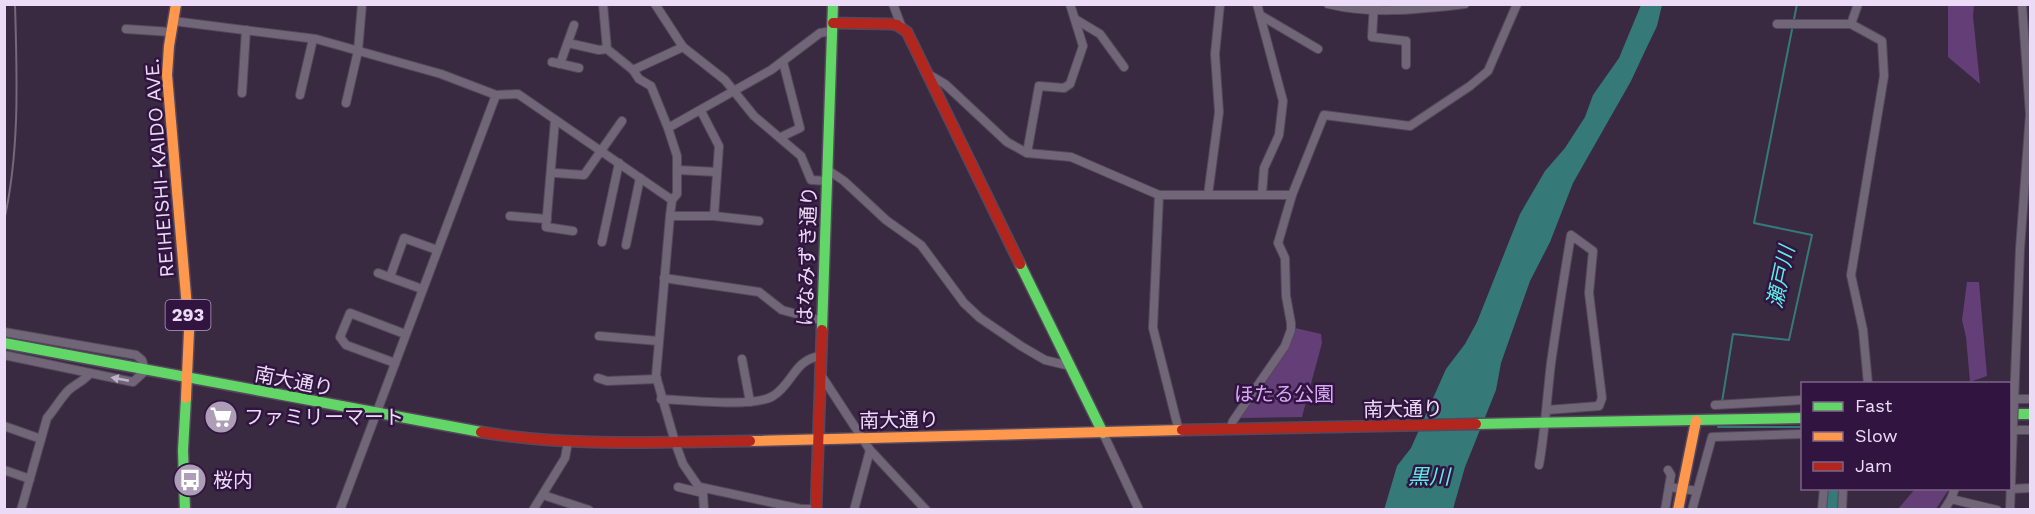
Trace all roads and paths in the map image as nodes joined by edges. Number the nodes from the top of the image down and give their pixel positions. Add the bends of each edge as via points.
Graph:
1 (176, 4) edge
2 (362, 4) edge
3 (603, 4) edge
4 (655, 4) edge
5 (833, 4) edge
6 (893, 4) edge
7 (1070, 4) edge
8 (1220, 4) edge
9 (1257, 4) edge
10 (1465, 4) edge
11 (1516, 4) edge
12 (1858, 4) edge
13 (2022, 4) edge
14 (1331, 5) edge
15 (1374, 7) edge
16 (1260, 15) junction
17 (1075, 19) junction
18 (173, 21) junction
19 (1777, 24) dead end
20 (1851, 24) junction
21 (574, 25) dead end
22 (833, 27) junction
23 (902, 27) junction
24 (126, 29) dead end
25 (246, 30) junction
26 (171, 32) junction
27 (313, 39) junction
28 (568, 43) junction
29 (683, 46) junction
30 (607, 49) junction
31 (1318, 49) dead end
32 (358, 51) junction
33 (552, 62) dead end
34 (783, 62) junction
35 (560, 64) junction
36 (1406, 65) dead end
37 (1124, 67) dead end
38 (579, 68) dead end
39 (633, 70) junction
40 (2029, 72) edge
41 (928, 74) junction
42 (735, 92) junction
43 (242, 93) dead end
44 (300, 95) dead end
45 (496, 95) junction
46 (346, 103) dead end
47 (701, 111) junction
48 (2030, 114) edge
49 (555, 120) junction
50 (622, 121) dead end
51 (668, 128) junction
52 (781, 137) junction
53 (601, 151) junction
54 (1027, 153) junction
55 (619, 163) junction
56 (678, 170) junction
57 (717, 172) junction
58 (556, 173) dead end
59 (828, 176) junction
60 (640, 178) junction
61 (1262, 194) junction
62 (1160, 195) junction
63 (1208, 195) junction
64 (1292, 195) junction
65 (672, 200) junction
66 (2028, 202) edge
67 (510, 216) dead end
68 (670, 216) junction
69 (714, 216) junction
70 (547, 219) junction
71 (759, 221) dead end
72 (573, 231) dead end
73 (602, 242) dead end
74 (626, 245) dead end
75 (2020, 249) junction
76 (437, 250) junction
77 (2031, 252) edge
78 (378, 273) dead end
79 (390, 277) junction
80 (664, 278) junction
81 (422, 289) junction
82 (823, 321) junction
83 (4, 332) edge
84 (405, 334) junction
85 (599, 336) dead end
86 (659, 341) junction
87 (4, 343) edge
88 (4, 355) edge
89 (821, 356) junction
90 (742, 360) dead end
91 (395, 363) junction
92 (1070, 366) junction
93 (145, 371) junction
94 (90, 374) junction
95 (821, 375) junction
96 (188, 378) junction
97 (598, 378) dead end
98 (657, 379) junction
99 (1868, 382) edge
100 (661, 399) junction
101 (2031, 399) edge
102 (1801, 400) edge
103 (2014, 401) junction
104 (750, 402) junction
105 (1715, 405) dead end
106 (1547, 410) junction
107 (2011, 414) edge
108 (2031, 414) edge
109 (375, 415) junction
110 (1801, 418) edge
111 (1696, 421) junction
112 (1543, 424) junction
113 (4, 426) edge
114 (1230, 429) junction
115 (2012, 429) edge
116 (2031, 430) edge
117 (1179, 431) junction
118 (1102, 433) junction
119 (1801, 434) edge
120 (41, 439) junction
121 (861, 439) junction
122 (819, 440) junction
123 (568, 442) junction
124 (675, 442) junction
125 (870, 450) junction
126 (1539, 465) dead end
127 (4, 470) edge
128 (1668, 470) dead end
129 (30, 479) junction
130 (678, 487) dead end
131 (1669, 487) junction
132 (2031, 488) edge
133 (1683, 489) junction
134 (2011, 489) joint
135 (702, 490) junction
136 (1824, 490) edge
137 (1844, 490) edge
138 (1955, 490) edge
139 (2011, 490) edge
140 (1697, 491) junction
141 (543, 495) junction
142 (1951, 499) junction
143 (816, 509) edge
144 (21, 510) edge
145 (185, 510) edge
146 (340, 510) edge
147 (534, 510) edge
148 (589, 510) edge
149 (704, 510) edge
150 (854, 510) edge
151 (926, 510) edge
152 (1139, 510) edge
153 (1665, 510) edge
154 (1678, 510) edge
155 (1692, 510) edge
156 (1822, 510) edge
157 (1842, 510) edge
158 (1944, 510) edge
159 (1997, 510) edge
160 (2010, 510) edge

1 - 18 main road, REIHEISHI-KAIDO AVE. / 293
2 - 32 street
3 - 30 street
4 - 29 street
5 - 22 main road, はなみずき通り
6 - 23 street
7 - 17 street
8 - 63 street via 1215,54 1219,112
9 - 16 street
10 - 15 street via 1398,11
11 - 64 street via 1488,71 1410,126 1324,115
12 - 20 street
13 - 40 street
14 - 15 street
15 - 36 street via 1372,37 1406,41
16 - 31 street
16 - 61 street via 1283,101 1279,135 1264,168
17 - 37 street via 1100,34
17 - 54 street via 1083,46 1070,84 1064,88 1039,86
18 - 25 street
18 - 26 main road, REIHEISHI-KAIDO AVE. / 293
19 - 20 street
20 - 99 street via 1882,41 1884,76 1851,275 1863,330
21 - 28 street
22 - 23 main road
22 - 34 street
22 - 59 main road, はなみずき通り
23 - 41 main road
24 - 26 street
25 - 27 street
25 - 43 street
26 - 96 main road, REIHEISHI-KAIDO AVE. / 293 via 167,75 187,303
27 - 32 street
27 - 44 street
28 - 30 street
28 - 35 street
29 - 39 street
29 - 42 street
30 - 39 street
32 - 45 street via 441,74
32 - 46 street
33 - 35 street
34 - 42 street
34 - 52 street via 800,128
35 - 38 street
39 - 51 street via 651,86
40 - 48 street
41 - 54 street via 945,84 1007,142
41 - 92 main road
42 - 47 street
42 - 52 street via 754,116
45 - 49 street via 518,94
45 - 76 street
47 - 51 street
47 - 57 street via 719,146
48 - 66 street
49 - 53 street
49 - 70 street
50 - 53 street
51 - 56 street
52 - 59 street via 801,156 812,180
53 - 55 street
53 - 58 street via 584,175
54 - 62 street via 1071,157
55 - 60 street
55 - 73 street
56 - 57 street
56 - 65 street via 677,194
57 - 69 street
59 - 82 main road, はなみずき通り
59 - 92 street via 844,181 886,220 921,245 964,303 980,318 1045,360
60 - 65 street
60 - 74 street
61 - 63 street
61 - 64 street
62 - 63 street
62 - 117 street via 1153,328
64 - 114 street via 1278,243 1285,258 1291,330 1285,346
65 - 68 street
66 - 75 street
67 - 70 street
68 - 69 street
68 - 80 street
69 - 71 street
70 - 72 street via 546,227
75 - 77 street
75 - 103 street
76 - 79 street via 404,238
76 - 81 street
78 - 79 street
79 - 81 street
80 - 82 street via 759,292 782,310
80 - 86 street
81 - 84 street
82 - 89 main road, はなみずき通り
83 - 93 street via 140,357
84 - 91 street
84 - 91 street via 350,313 340,337 346,345
85 - 86 street
86 - 98 street
87 - 93 main road, 南大通り
88 - 94 street
89 - 95 main road, はなみずき通り
89 - 104 street via 810,357 771,397
90 - 104 street
91 - 109 street
92 - 118 main road
93 -> 94 street via 133,382
93 - 96 main road, 南大通り
94 - 120 street via 67,391 47,418
95 - 121 street
95 - 122 main road, はなみずき通り
96 - 109 main road, 南大通り
96 - 145 main road, REIHEISHI-KAIDO AVE. / 293 via 183,450
97 - 98 street
98 - 100 street
100 - 104 street
100 - 124 street
101 - 103 street
102 - 105 street
103 - 115 street, bridge
106 - 106 street via 1551,364 1571,235 1593,251 1589,293 1602,398 1599,406
106 - 112 street
107 - 108 main road
109 - 123 main road, 南大通り via 486,435
109 - 146 street
110 - 111 main road, 南大通り
111 - 112 main road, 南大通り
111 - 133 main road
112 - 114 main road, 南大通り
112 - 126 street
113 - 120 street
114 - 117 main road, 南大通り
115 - 116 street
115 - 134 street
117 - 118 main road, 南大通り
118 - 121 main road, 南大通り
118 - 152 street
119 - 140 street via 1712,437
120 - 129 street
121 - 122 main road, 南大通り
121 - 125 street
122 - 124 main road, 南大通り
122 - 143 main road, はなみずき通り
123 - 124 main road, 南大通り
123 - 141 street via 565,458
124 - 135 street via 683,464
125 - 150 street
125 - 151 street
127 - 129 street
128 - 131 street
129 - 144 street
130 - 135 street
131 - 133 street
131 - 153 street
132 - 134 street
133 - 140 street
133 - 154 main road
135 - 143 street
135 - 149 street
136 - 156 street
137 - 157 street
138 - 142 street
139 - 160 street
140 - 155 street
141 - 147 street
141 - 148 street
142 - 158 street
142 - 159 street

